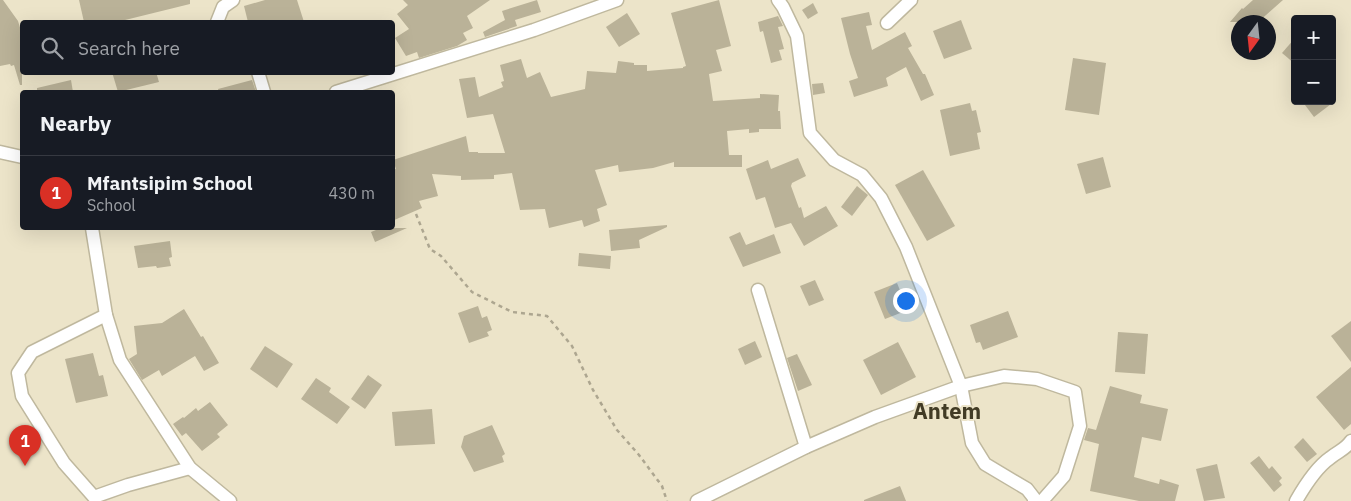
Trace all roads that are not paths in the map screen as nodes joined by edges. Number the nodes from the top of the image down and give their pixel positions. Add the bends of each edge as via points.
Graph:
1 (232, 0) edge
2 (617, 0) edge
3 (778, 0) edge
4 (911, 0) edge
5 (592, 5) edge
6 (218, 20) edge
7 (887, 23) dead end
8 (259, 75) edge
9 (394, 75) edge
10 (395, 75) edge
11 (263, 90) edge
12 (347, 90) edge
13 (0, 152) edge
14 (20, 157) edge
15 (92, 230) edge
16 (758, 290) dead end
17 (106, 314) junction
18 (961, 386) junction
19 (1351, 441) edge
20 (806, 447) junction
21 (190, 468) junction
22 (95, 499) edge
23 (230, 501) edge
24 (697, 501) edge
25 (1034, 501) edge
26 (1042, 501) edge
27 (1296, 501) edge

1 - 6 street via 223,7
2 - 5 street
3 - 18 street via 797,36 810,132 834,160 862,175 881,198 906,247
4 - 7 street
5 - 10 street via 534,30
8 - 11 street
9 - 12 street
13 - 14 street
15 - 17 street
16 - 20 street
17 - 21 street via 120,360
17 - 22 street via 32,352 18,373 22,396 64,464
18 - 20 street via 875,417
18 - 25 street via 972,443 985,464 1027,489
18 - 26 street via 1004,376 1037,379 1074,392 1080,426 1064,476
19 - 27 street via 1346,449 1329,458
20 - 24 street
21 - 22 street via 128,485
21 - 23 street

